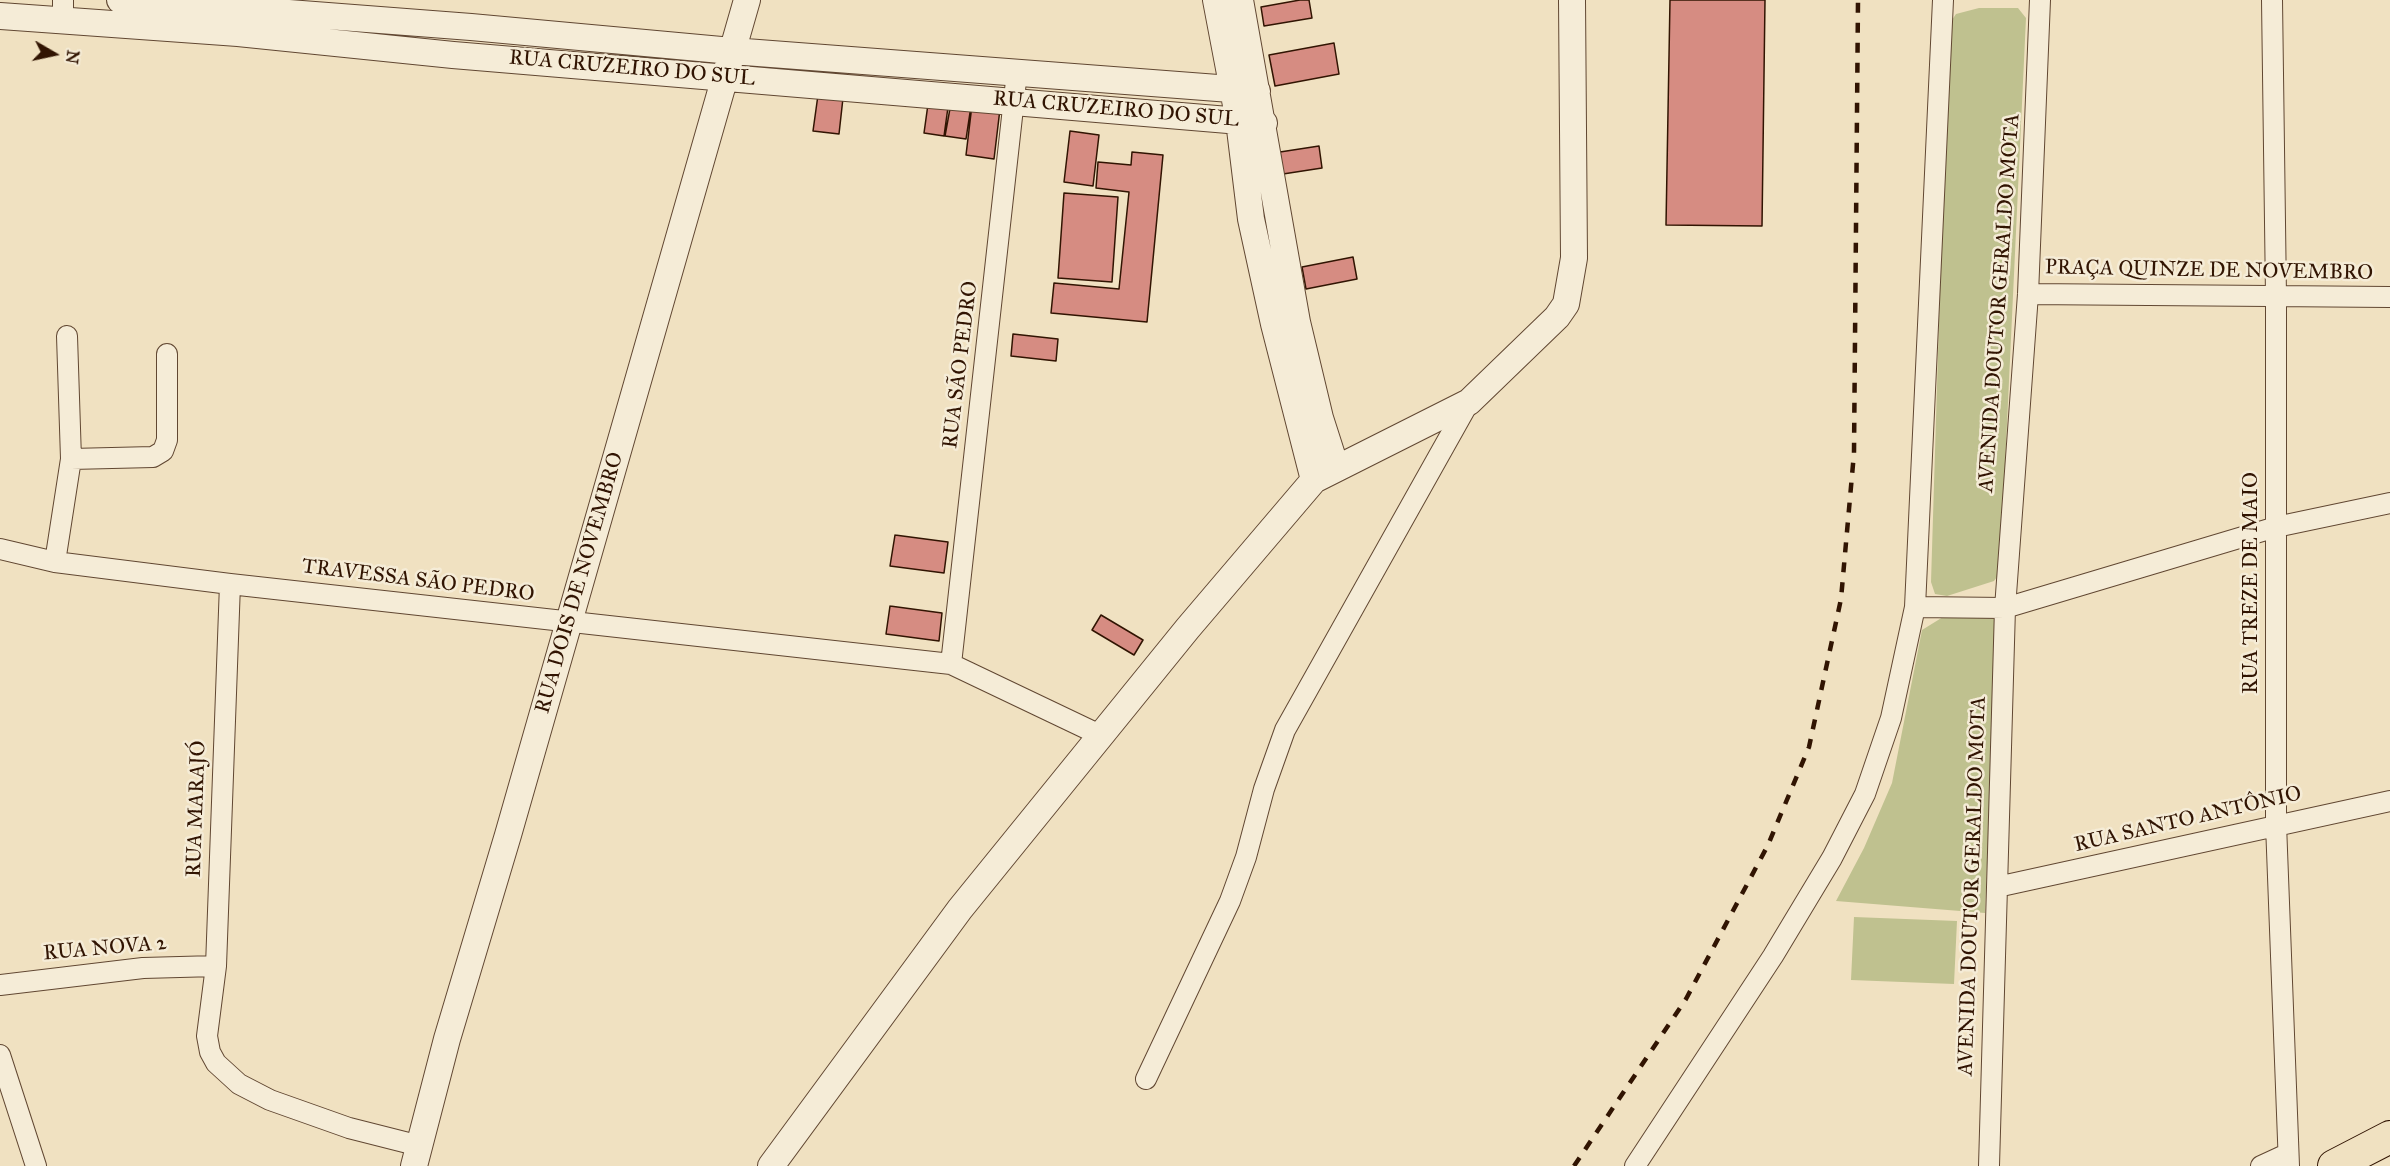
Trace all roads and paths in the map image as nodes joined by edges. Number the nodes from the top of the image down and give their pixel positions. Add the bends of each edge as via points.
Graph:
1 (120, 0) edge
2 (747, 0) edge
3 (1216, 0) edge
4 (1240, 0) edge
5 (1572, 0) edge
6 (1943, 0) edge
7 (2040, 0) edge
8 (2272, 0) edge
9 (63, 10) edge
10 (239, 15) edge
11 (0, 16) edge
12 (496, 30) junction
13 (732, 51) junction
14 (493, 58) junction
15 (1017, 72) junction
16 (725, 76) junction
17 (1245, 90) junction
18 (1015, 101) junction
19 (1239, 121) junction
20 (1264, 123) junction
21 (2028, 294) junction
22 (2276, 296) junction
23 (2390, 297) edge
24 (67, 336) dead end
25 (167, 354) dead end
26 (1469, 402) junction
27 (71, 459) junction
28 (1325, 474) junction
29 (2390, 503) edge
30 (2276, 527) junction
31 (0, 549) edge
32 (55, 562) junction
33 (230, 584) junction
34 (1915, 607) junction
35 (2005, 608) junction
36 (568, 622) junction
37 (951, 664) junction
38 (1102, 736) junction
39 (2390, 801) edge
40 (2276, 824) junction
41 (1997, 887) junction
42 (216, 966) junction
43 (0, 985) edge
44 (0, 1055) edge
45 (1146, 1079) dead end
46 (2390, 1137) edge
47 (417, 1156) edge
48 (2288, 1160) edge
49 (2340, 1163) edge
50 (36, 1166) edge
51 (771, 1166) edge
52 (1635, 1166) edge
53 (1989, 1166) edge
54 (2261, 1166) edge

1 - 10 street, RUA CRUZEIRO DO SUL
2 - 13 street, RUA DOIS DE NOVEMBRO
3 - 17 street
4 - 17 street
5 - 26 street via 1574,258 1570,291 1557,317
6 - 34 street
7 - 21 street, AVENIDA DOUTOR GERALDO MOTA
8 - 22 street, RUA TREZE DE MAIO
9 - 10 street, RUA CRUZEIRO DO SUL
9 - 11 street, RUA CRUZEIRO DO SUL
10 - 12 street, RUA CRUZEIRO DO SUL
10 - 14 street, RUA CRUZEIRO DO SUL
12 - 13 street, RUA CRUZEIRO DO SUL
12 - 14 street
13 - 15 street, RUA CRUZEIRO DO SUL
13 - 16 street, RUA DOIS DE NOVEMBRO
14 - 16 street, RUA CRUZEIRO DO SUL
15 - 17 street, RUA CRUZEIRO DO SUL
15 - 18 street, RUA SÃO PEDRO
16 - 18 street, RUA CRUZEIRO DO SUL
16 - 36 street, RUA DOIS DE NOVEMBRO
17 - 19 street
17 - 20 street
18 - 19 street, RUA CRUZEIRO DO SUL
18 - 37 street, RUA SÃO PEDRO
19 - 20 street, RUA CRUZEIRO DO SUL
19 - 28 street via 1251,219 1274,324
20 - 28 street via 1297,322 1320,418
21 - 22 street, PRAÇA QUINZE DE NOVEMBRO
21 - 35 street, AVENIDA DOUTOR GERALDO MOTA
22 - 23 street, PRAÇA QUINZE DE NOVEMBRO
22 - 30 street, RUA TREZE DE MAIO
24 - 27 street
25 - 27 street via 167,440 163,451 153,457
26 - 28 street
26 - 45 street via 1285,730 1230,901
27 - 32 street
28 - 38 street via 1188,628
29 - 30 street
30 - 35 street
30 - 40 street, RUA TREZE DE MAIO
31 - 32 street, TRAVESSA SÃO PEDRO
32 - 33 street, TRAVESSA SÃO PEDRO
33 - 36 street, TRAVESSA SÃO PEDRO
33 - 42 street, RUA MARAJÓ
34 - 35 street
34 - 52 street via 1891,718 1865,794 1773,956
35 - 41 street, AVENIDA DOUTOR GERALDO MOTA
36 - 37 street, TRAVESSA SÃO PEDRO
36 - 47 street, RUA DOIS DE NOVEMBRO
37 - 38 street, TRAVESSA SÃO PEDRO
38 - 51 street via 960,909
39 - 40 street, RUA SANTO ANTÔNIO
40 - 41 street, RUA SANTO ANTÔNIO
40 - 48 street, RUA TREZE DE MAIO
41 - 53 street, AVENIDA DOUTOR GERALDO MOTA
42 - 43 street, RUA NOVA 2 via 143,968
42 - 47 street, RUA MARAJÓ via 207,1036 216,1063 239,1084
44 - 50 street
46 - 49 main road
48 - 54 street

